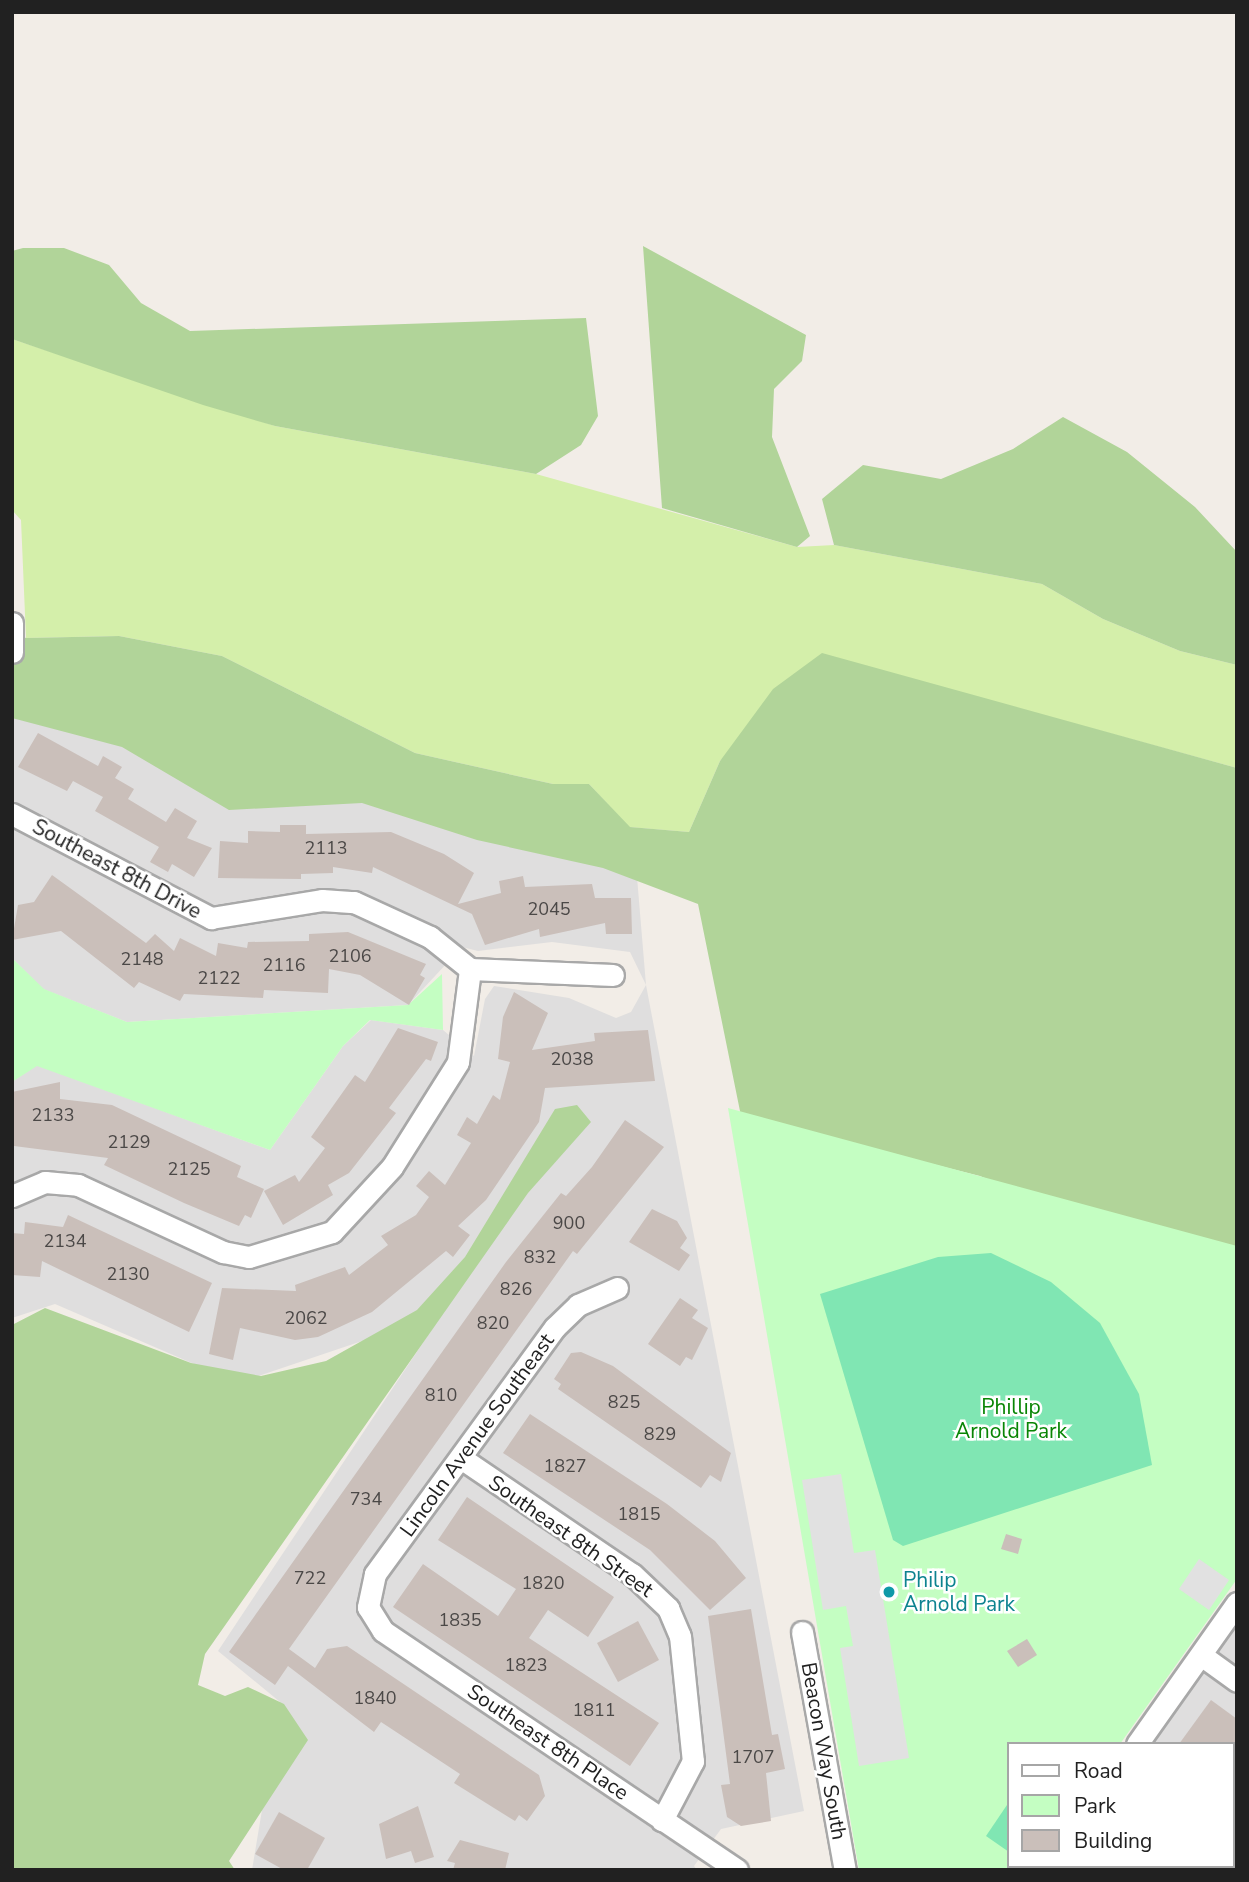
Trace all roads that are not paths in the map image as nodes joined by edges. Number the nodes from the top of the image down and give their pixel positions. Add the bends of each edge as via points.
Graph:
1 (12, 623) edge
2 (12, 652) edge
3 (15, 821) edge
4 (470, 969) junction
5 (613, 975) dead end
6 (12, 1196) edge
7 (617, 1288) dead end
8 (461, 1458) junction
9 (1237, 1603) edge
10 (368, 1607) joint
11 (802, 1632) dead end
12 (1201, 1655) junction
13 (1237, 1681) edge
14 (1138, 1742) edge
15 (662, 1820) junction
16 (737, 1870) edge
17 (845, 1870) edge

1 - 2 street
3 - 4 street, Southeast 8th Drive via 211,918 322,900 354,902 430,937
4 - 5 street
4 - 6 street via 458,1062 392,1167 332,1232 249,1257 223,1252 78,1185 45,1182
7 - 8 street, Lincoln Avenue Southeast via 578,1305 555,1327
8 - 10 street, Lincoln Avenue Southeast via 375,1574
8 - 15 street, Southeast 8th Street via 632,1574 668,1608 680,1636 693,1761
9 - 12 street
10 - 15 street, Southeast 8th Place via 383,1631
11 - 17 street, Beacon Way South
12 - 13 street
12 - 14 street
15 - 16 street, Southeast 8th Place

